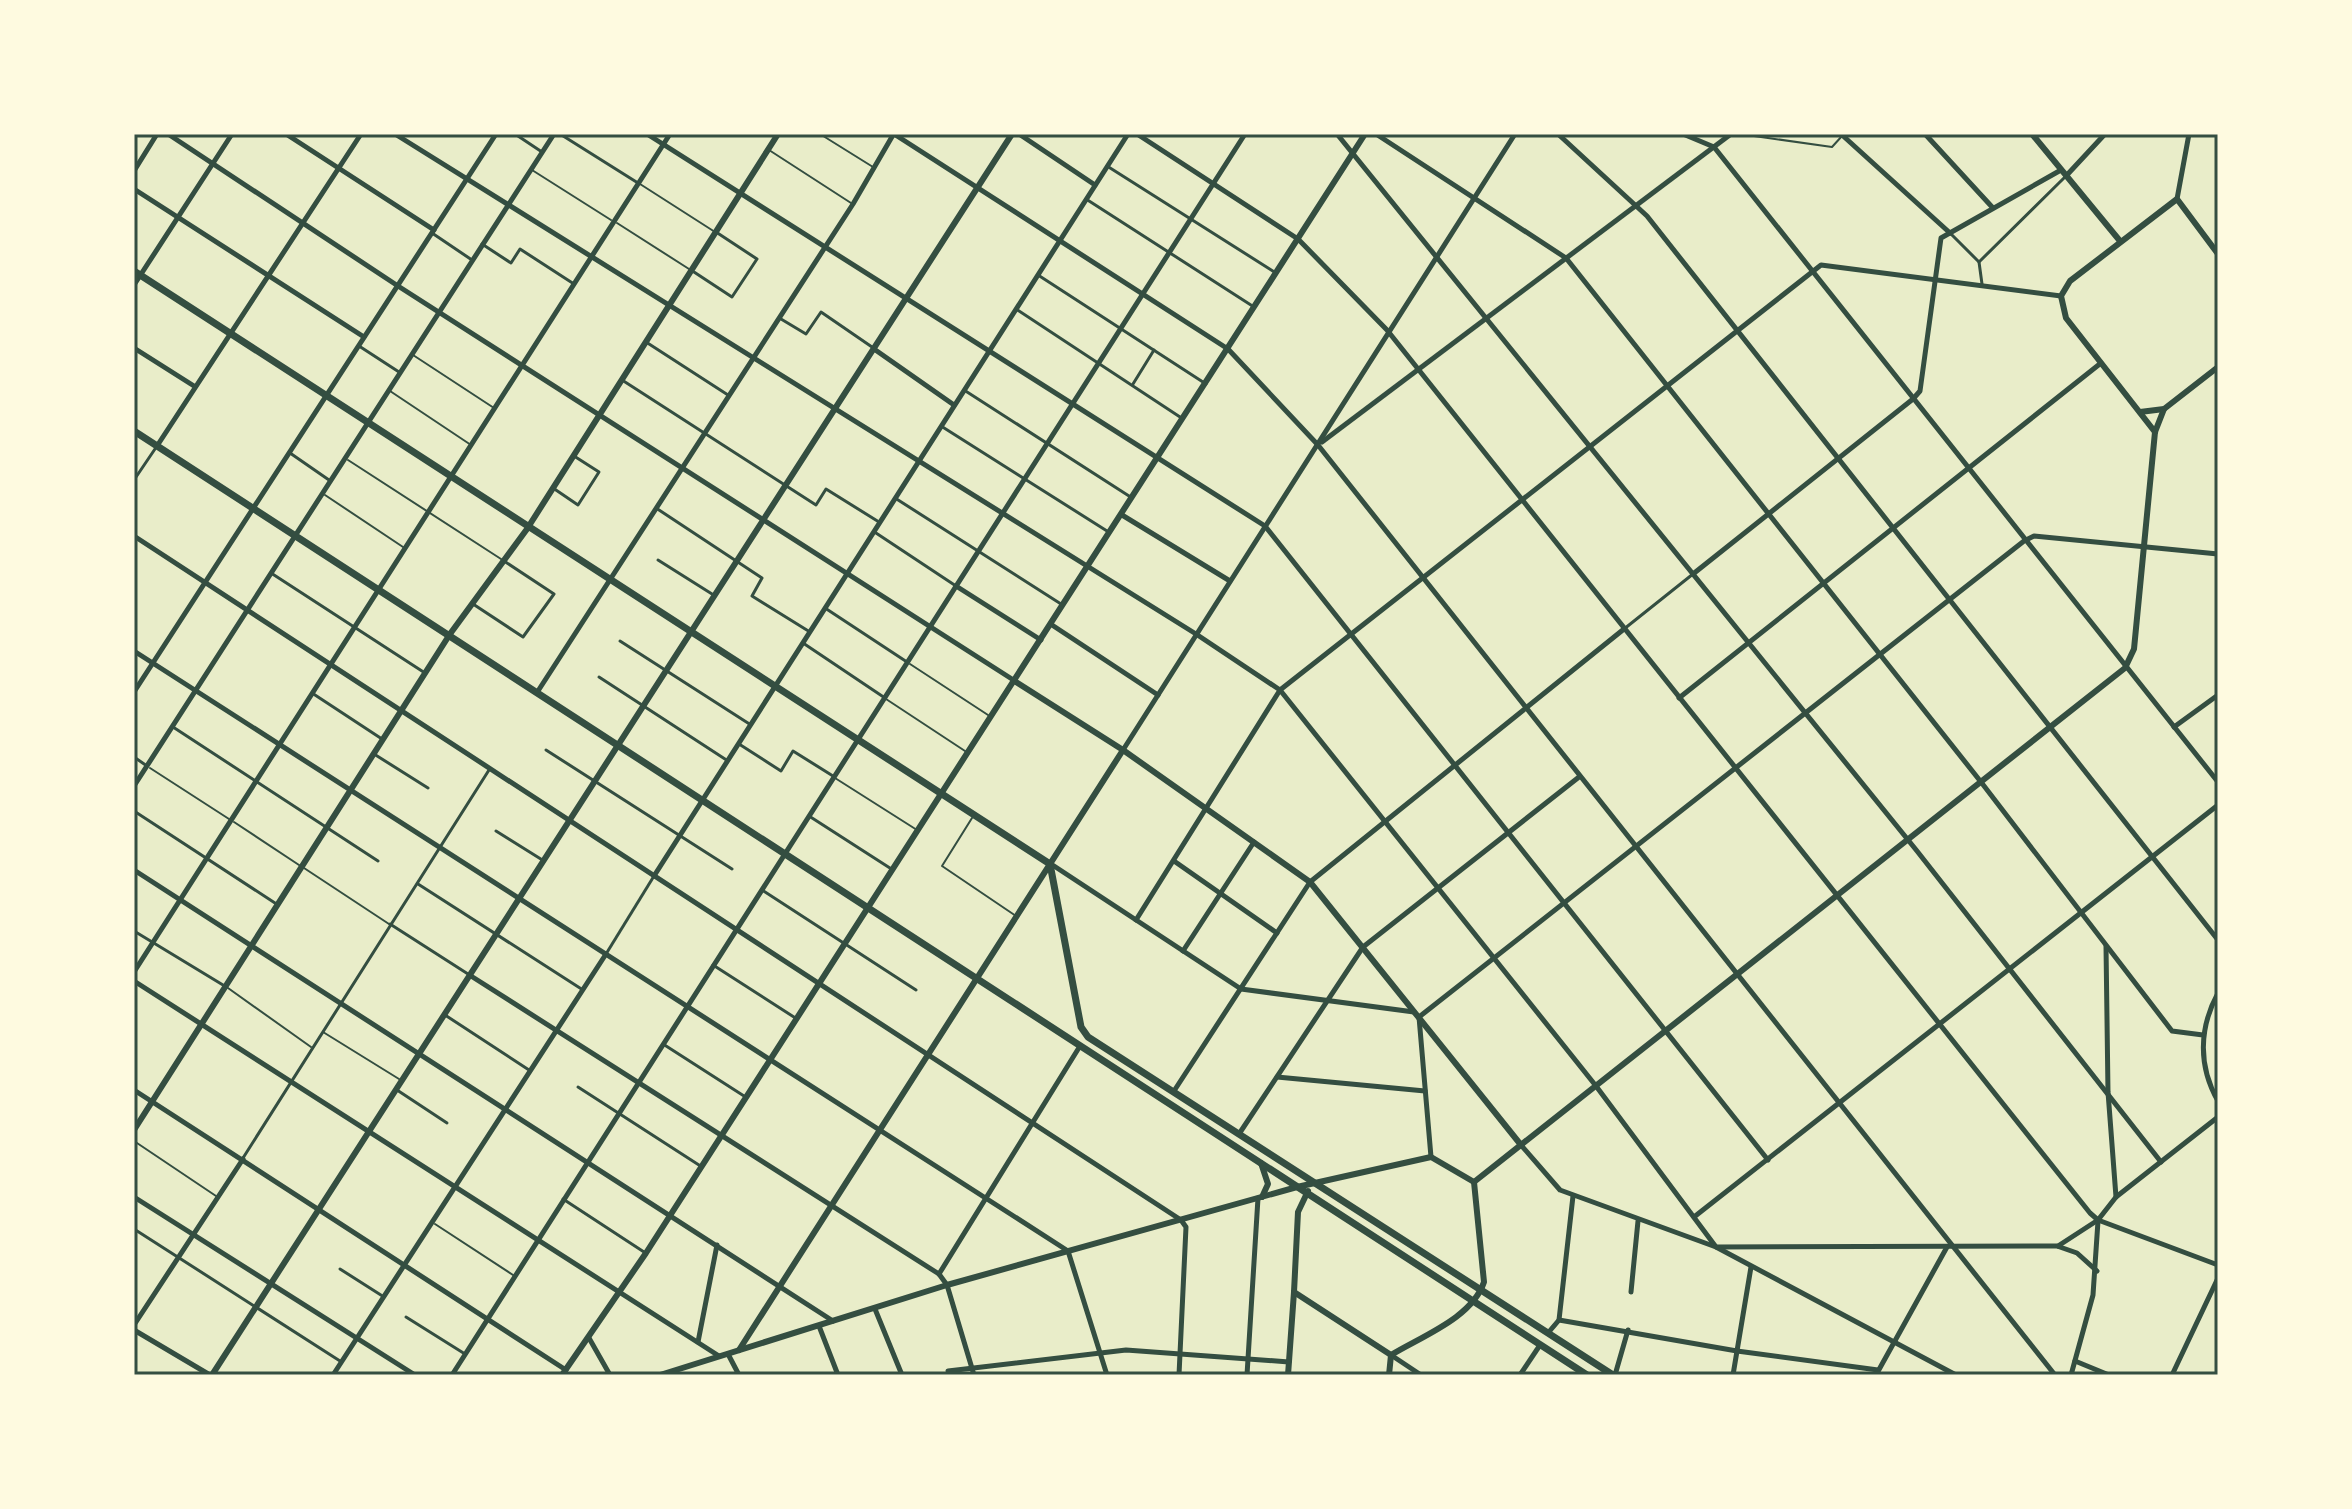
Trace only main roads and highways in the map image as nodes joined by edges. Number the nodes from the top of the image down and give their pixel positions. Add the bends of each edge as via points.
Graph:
1 (778, 134) edge
2 (1012, 134) edge
3 (1365, 134) edge
4 (2032, 134) edge
5 (2120, 241) junction
6 (2218, 254) edge
7 (137, 273) edge
8 (2218, 367) edge
9 (2210, 373) junction
10 (2218, 379) edge
11 (2164, 409) junction
12 (2140, 412) junction
13 (134, 431) edge
14 (2155, 432) junction
15 (527, 529) junction
16 (691, 633) junction
17 (450, 634) junction
18 (1016, 682) junction
19 (620, 744) junction
20 (1123, 750) junction
21 (942, 795) junction
22 (1050, 864) junction
23 (869, 908) junction
24 (977, 979) junction
25 (134, 1130) edge
26 (1521, 1145) junction
27 (1261, 1163) junction
28 (1474, 1182) junction
29 (1316, 1183) junction
30 (1297, 1187) junction
31 (1307, 1193) junction
32 (1260, 1197) junction
33 (1482, 1290) junction
34 (1294, 1292) junction
35 (1474, 1302) junction
36 (739, 1350) junction
37 (1391, 1355) junction
38 (564, 1372) edge
39 (211, 1375) edge
40 (660, 1375) edge
41 (1288, 1375) edge
42 (1389, 1375) edge
43 (1587, 1375) edge
44 (1614, 1375) edge

1 - 15 main road
2 - 16 main road
3 - 18 main road
4 - 5 main road
5 - 6 main road via 2177,199
5 - 12 main road via 2070,281 2061,296 2066,318
7 - 15 main road
8 - 9 main road
9 - 10 main road
9 - 11 main road
11 - 12 main road
11 - 14 main road
12 - 14 main road
13 - 17 main road
14 - 26 main road via 2134,649 2125,668
15 - 16 main road
15 - 17 main road
16 - 19 main road
16 - 21 main road
17 - 19 main road
17 - 25 main road
18 - 20 main road
18 - 21 main road
19 - 23 main road
19 - 39 main road
20 - 22 main road
20 - 26 main road via 1310,882
21 - 22 main road
21 - 23 main road
22 - 24 main road
22 - 29 main road via 1081,1027 1088,1037
23 - 24 main road
23 - 38 main road via 621,1293
24 - 27 main road
24 - 36 main road
26 - 28 main road
27 - 30 main road
27 - 32 main road via 1268,1184
28 - 29 main road via 1431,1157
28 - 33 main road
29 - 30 main road
29 - 31 main road
29 - 33 main road
30 - 31 main road
30 - 32 main road
31 - 34 main road via 1298,1212
31 - 35 main road
32 - 36 main road
33 - 35 main road
33 - 44 main road
34 - 37 main road
34 - 41 main road
35 - 37 main road
35 - 43 main road
36 - 40 main road
37 - 42 main road

